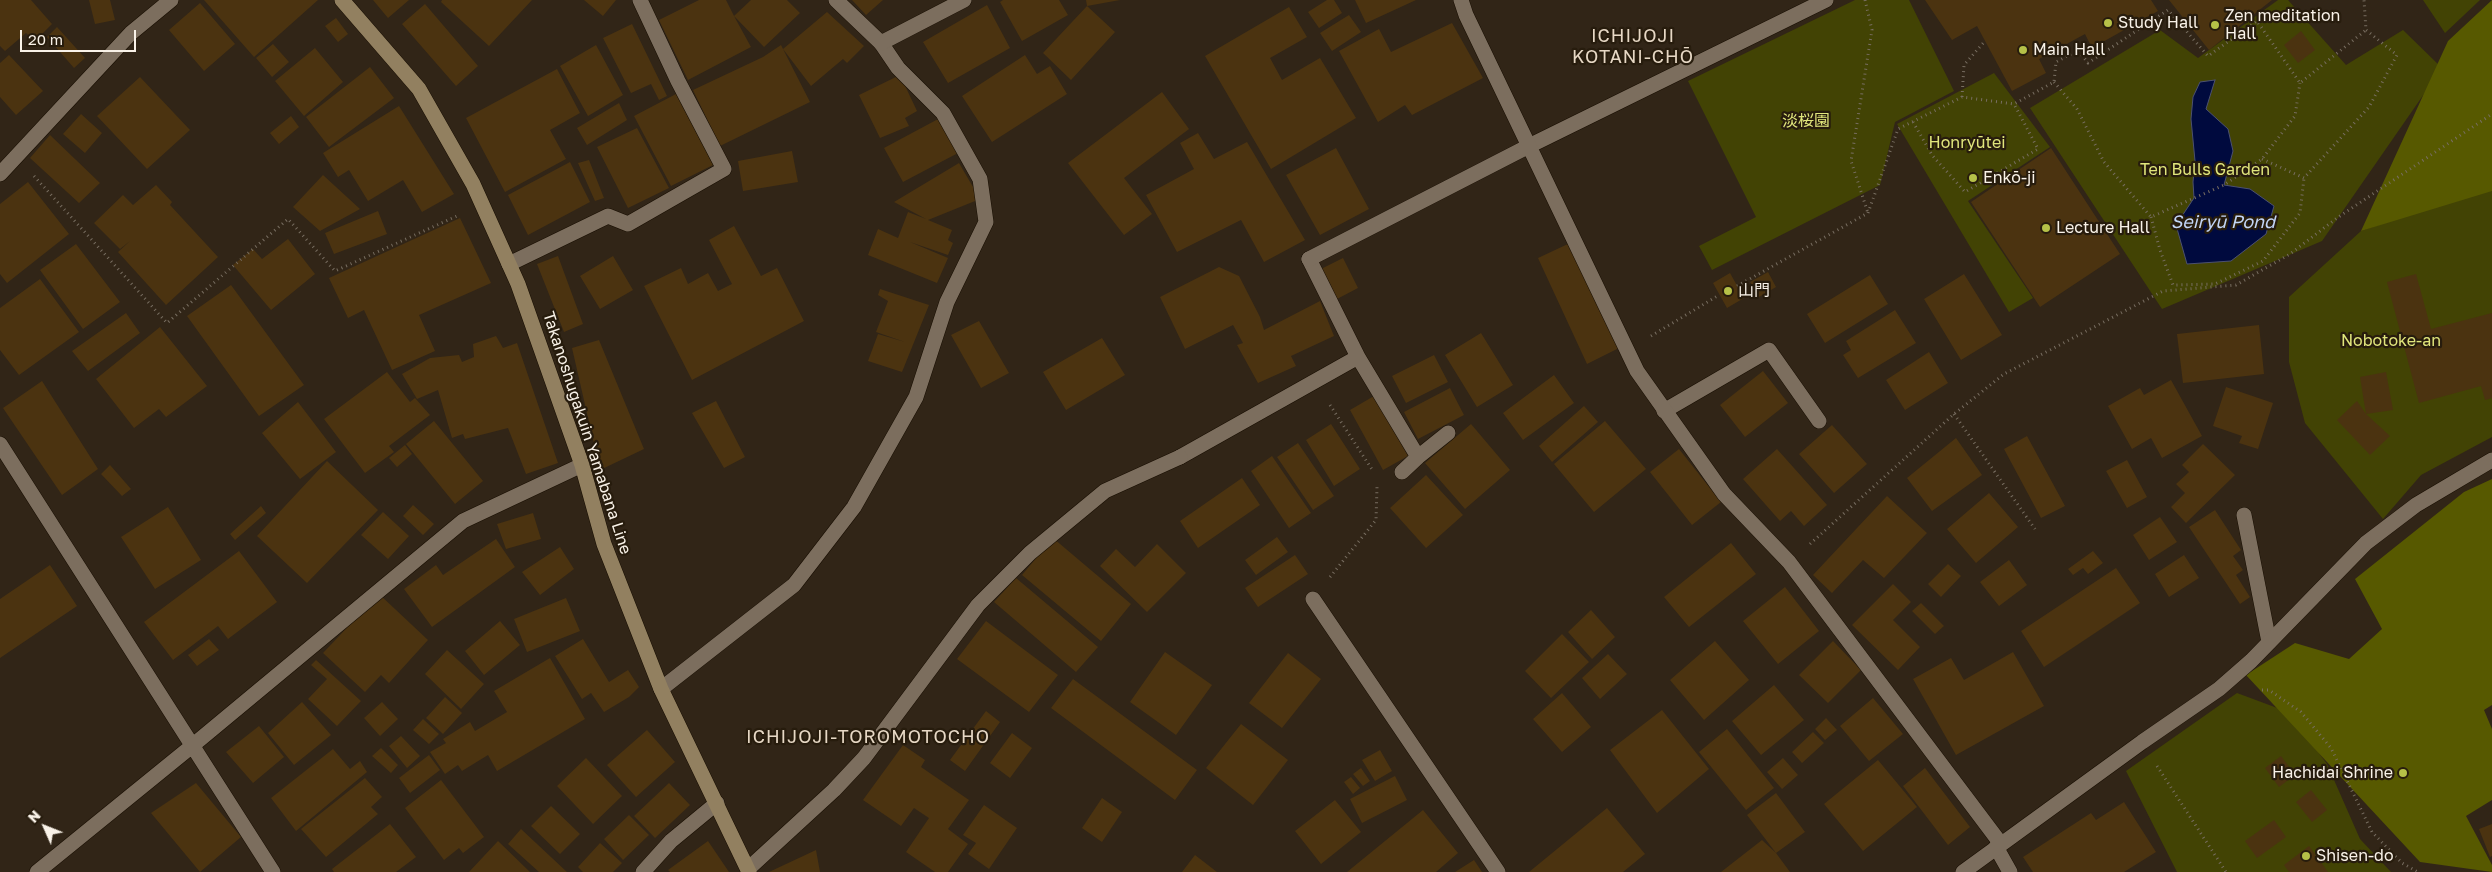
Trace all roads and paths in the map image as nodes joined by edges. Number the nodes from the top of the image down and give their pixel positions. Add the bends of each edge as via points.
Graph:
1 (171, 0) edge
2 (342, 0) edge
3 (640, 0) edge
4 (836, 0) edge
5 (964, 0) edge
6 (1460, 0) edge
7 (1826, 0) edge
8 (1865, 0) edge
9 (2364, 0) edge
10 (2366, 30) junction
11 (1985, 41) dead end
12 (881, 43) junction
13 (2054, 82) junction
14 (2300, 83) junction
15 (1962, 97) junction
16 (2014, 104) junction
17 (2492, 114) edge
18 (1913, 122) junction
19 (1529, 146) junction
20 (15, 156) junction
21 (2262, 159) junction
22 (0, 174) edge
23 (2304, 178) junction
24 (482, 205) junction
25 (1868, 213) junction
26 (2151, 217) junction
27 (509, 264) junction
28 (1737, 286) dead end
29 (1719, 296) dead end
30 (1626, 351) junction
31 (1358, 357) junction
32 (1315, 381) junction
33 (1664, 411) junction
34 (1954, 414) junction
35 (1819, 421) dead end
36 (1448, 433) dead end
37 (0, 444) edge
38 (1418, 457) junction
39 (2492, 460) edge
40 (582, 465) junction
41 (1402, 472) dead end
42 (2244, 515) dead end
43 (2035, 529) dead end
44 (1789, 562) junction
45 (1313, 599) joint
46 (2269, 642) junction
47 (661, 689) junction
48 (2219, 689) junction
49 (2142, 742) junction
50 (192, 746) junction
51 (717, 803) junction
52 (1998, 845) junction
53 (748, 870) edge
54 (37, 872) edge
55 (273, 872) edge
56 (643, 872) edge
57 (1498, 872) edge
58 (1963, 872) edge
59 (2010, 872) edge
60 (2226, 872) edge
61 (2418, 872) edge

1 - 20 street via 131,33
2 - 24 main road, Takanoshugakuin Yamabana Line via 419,89
3 - 27 street via 724,169 628,224 608,216
4 - 12 street
5 - 12 street
6 - 19 street
7 - 19 street
8 - 25 path via 1872,30 1851,161
9 - 10 path
10 - 14 path
10 - 23 path via 2397,56 2369,107
11 - 15 path via 1964,65
12 - 47 street via 898,68 943,113 980,179 986,222 947,302 916,397 854,507 794,585
13 - 14 path via 2056,62 2078,50 2088,63 2168,10 2208,56 2257,21
13 - 16 path
13 - 26 path via 2077,109 2104,162
14 - 21 path via 2295,116
15 - 16 path
15 - 18 path
16 - 18 path via 2038,149 1965,192 1932,154
17 - 34 path via 2337,218 2290,254 2236,285 2163,292 2143,300 2004,374
18 - 25 path via 1898,129
19 - 30 street
19 - 31 street via 1309,259
20 - 22 street
20 - 24 path via 167,323 288,219 335,272
21 - 23 path
21 - 26 path via 2224,185
23 - 26 path via 2300,213 2263,261 2215,284 2173,285
24 - 27 main road, Takanoshugakuin Yamabana Line
25 - 28 path
27 - 40 main road, Takanoshugakuin Yamabana Line
29 - 30 path
30 - 33 street
31 - 32 street
31 - 38 street
32 - 45 path via 1377,478 1376,520
32 - 53 street via 1180,458 1105,491 1030,553 978,605 864,758
33 - 35 street via 1769,350
33 - 44 street via 1724,494
34 - 43 path
34 - 44 path
36 - 38 street
37 - 50 street
38 - 41 street
39 - 46 street via 2416,505 2366,543
40 - 47 main road, Takanoshugakuin Yamabana Line via 604,544
40 - 50 street via 463,521
42 - 46 street
44 - 52 street
45 - 57 street
46 - 48 street
47 - 51 main road, Takanoshugakuin Yamabana Line
48 - 49 street
48 - 61 path via 2269,690 2301,712 2331,748 2372,832 2402,863
49 - 52 street
49 - 60 path
50 - 54 street
50 - 55 street
51 - 53 main road, Takanoshugakuin Yamabana Line
51 - 56 street via 671,841
52 - 58 street
52 - 59 street

